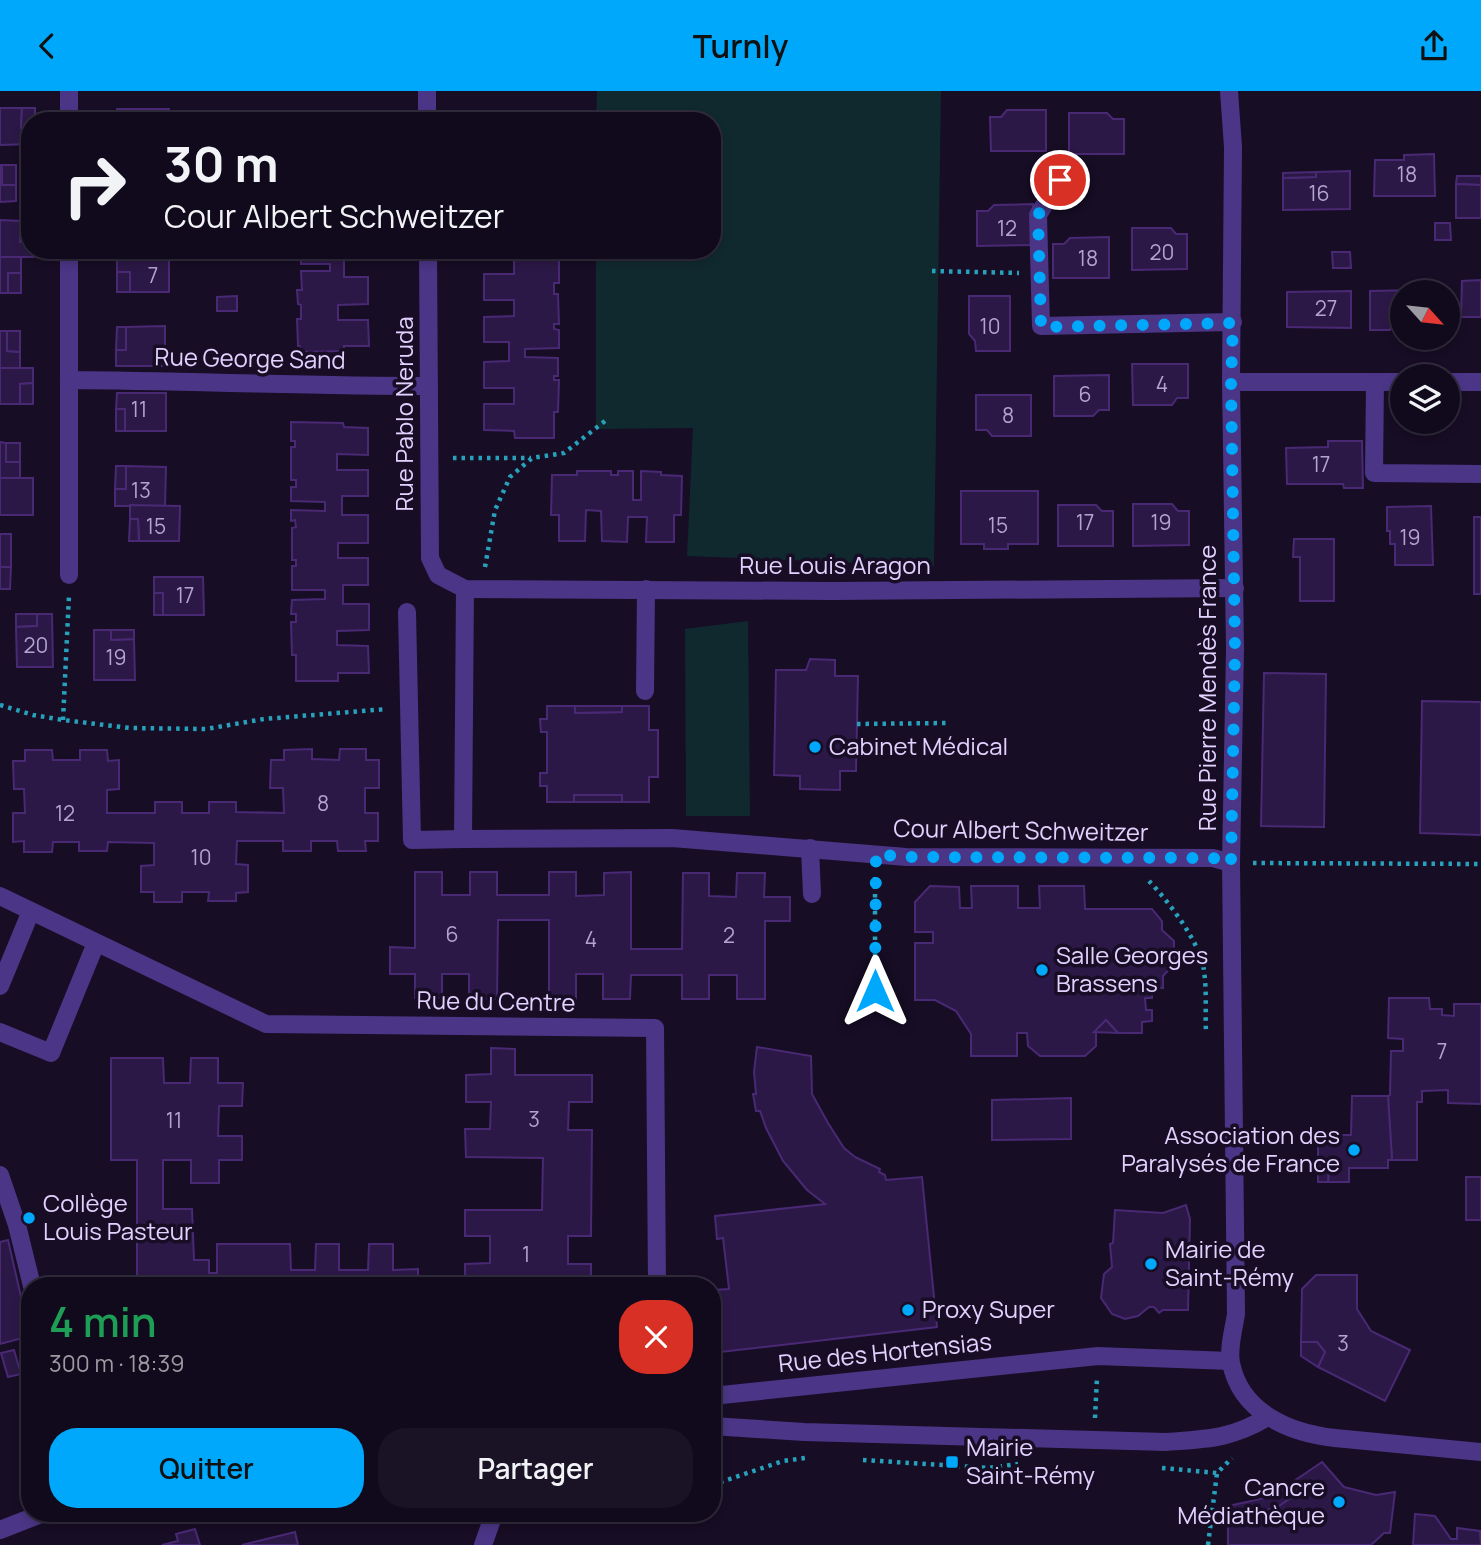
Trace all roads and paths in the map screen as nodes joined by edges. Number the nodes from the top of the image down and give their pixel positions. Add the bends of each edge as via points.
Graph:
1 (69, 91) edge
2 (427, 91) edge
3 (1229, 91) edge
4 (69, 112) edge
5 (427, 112) edge
6 (1060, 180) dead end
7 (69, 259) edge
8 (428, 259) edge
9 (932, 271) dead end
10 (1040, 273) junction
11 (1233, 323) junction
12 (69, 380) junction
13 (1231, 382) junction
14 (1375, 382) junction
15 (1390, 382) edge
16 (1460, 382) edge
17 (1481, 382) edge
18 (429, 386) junction
19 (605, 421) dead end
20 (429, 458) junction
21 (532, 459) junction
22 (1481, 474) edge
23 (69, 575) joint
24 (438, 575) joint
25 (1235, 588) junction
26 (473, 589) junction
27 (646, 589) junction
28 (407, 612) dead end
29 (645, 691) dead end
30 (0, 705) edge
31 (409, 708) junction
32 (64, 720) junction
33 (857, 723) dead end
34 (947, 723) dead end
35 (463, 839) junction
36 (810, 848) junction
37 (876, 854) junction
38 (1128, 857) junction
39 (1231, 863) junction
40 (1481, 864) edge
41 (812, 894) dead end
42 (0, 897) edge
43 (31, 911) junction
44 (96, 943) junction
45 (0, 986) edge
46 (875, 991) dead end
47 (0, 1032) edge
48 (1206, 1032) dead end
49 (0, 1175) edge
50 (30, 1277) edge
51 (657, 1277) edge
52 (1098, 1356) junction
53 (1230, 1361) junction
54 (721, 1395) edge
55 (1268, 1417) junction
56 (721, 1427) edge
57 (1233, 1434) junction
58 (1094, 1439) junction
59 (1481, 1452) edge
60 (808, 1457) dead end
61 (858, 1460) dead end
62 (1020, 1464) dead end
63 (1160, 1468) dead end
64 (1217, 1473) junction
65 (721, 1482) edge
66 (21, 1522) edge
67 (491, 1522) edge
68 (0, 1530) edge
69 (483, 1545) edge
70 (1208, 1545) edge

1 - 4 street
2 - 5 street
3 - 11 street, Rue Pierre Mendès France
6 - 10 street via 1038,215
7 - 12 street
8 - 18 street, Rue Pablo Neruda
9 - 10 path
10 - 11 street via 1041,327
11 - 13 street, Rue Pierre Mendès France
12 - 18 street, Rue George Sand
12 - 23 street
13 - 14 street
13 - 25 street, Rue Pierre Mendès France
14 - 15 street
14 - 22 street via 1374,474
16 - 17 street
18 - 20 street, Rue Pablo Neruda
19 - 21 path via 564,453
20 - 21 path
20 - 24 street, Rue Pablo Neruda via 430,558
21 - 26 path via 510,477 495,510
23 - 32 path
24 - 26 street, Rue Louis Aragon
25 - 27 street, Rue Louis Aragon
25 - 39 street, Rue Pierre Mendès France
26 - 27 street, Rue Louis Aragon
26 - 35 street
27 - 29 street
28 - 31 street
30 - 32 path
31 - 32 path via 264,719 206,730
31 - 35 street, Cour Albert Schweitzer via 412,840
33 - 34 path
35 - 36 street, Cour Albert Schweitzer via 672,838
36 - 37 street, Cour Albert Schweitzer
36 - 41 street
37 - 38 street, Cour Albert Schweitzer
37 - 46 path
38 - 39 street, Cour Albert Schweitzer via 1213,858
38 - 48 path via 1169,902 1188,932 1204,968
39 - 40 path
39 - 53 street, Rue Pierre Mendès France via 1236,1314
42 - 43 street, Rue du Centre
43 - 44 street, Rue du Centre
43 - 45 street
44 - 47 street via 51,1053
44 - 51 street, Rue du Centre via 266,1024 655,1028
49 - 50 street
52 - 53 street, Rue des Hortensias
52 - 54 street, Rue des Hortensias
52 - 58 path
53 - 55 street via 1253,1404
55 - 57 street
55 - 59 street via 1291,1430 1335,1438
56 - 58 street
57 - 58 street via 1166,1442
57 - 64 path via 1235,1455
60 - 65 path
61 - 62 path via 989,1468
63 - 64 path
64 - 70 path
66 - 68 street
67 - 69 street

